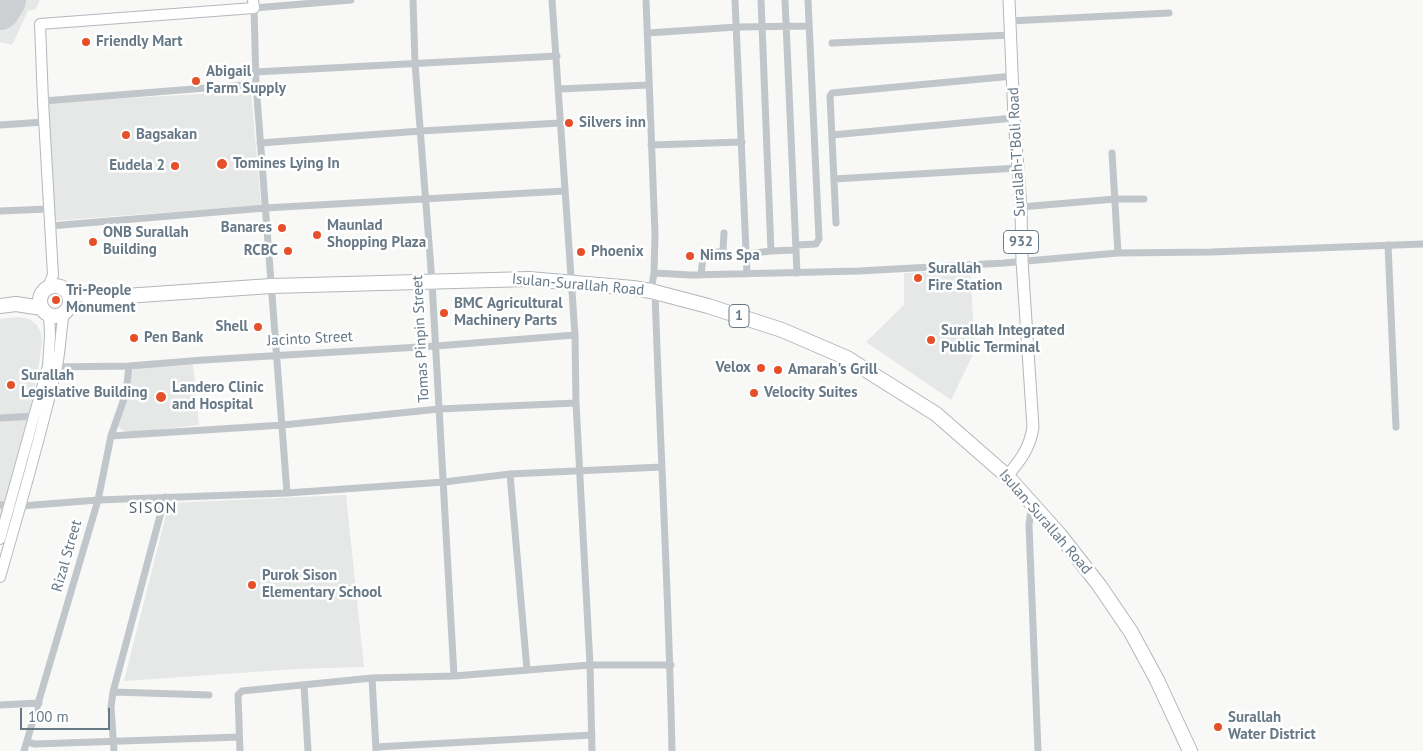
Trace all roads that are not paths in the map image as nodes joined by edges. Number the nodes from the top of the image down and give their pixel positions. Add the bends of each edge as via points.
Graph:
1 (351, 0) edge
2 (413, 0) edge
3 (552, 0) edge
4 (646, 0) edge
5 (735, 0) edge
6 (761, 0) edge
7 (785, 0) edge
8 (808, 0) edge
9 (1009, 0) edge
10 (253, 4) edge
11 (1169, 13) dead end
12 (1010, 21) junction
13 (762, 26) junction
14 (785, 26) junction
15 (809, 26) junction
16 (736, 27) junction
17 (648, 33) junction
18 (1011, 35) junction
19 (832, 43) dead end
20 (557, 56) junction
21 (416, 63) junction
22 (255, 72) junction
23 (1014, 76) junction
24 (256, 84) junction
25 (648, 85) junction
26 (559, 88) junction
27 (43, 101) junction
28 (1014, 118) junction
29 (44, 122) junction
30 (560, 123) junction
31 (0, 125) edge
32 (421, 131) junction
33 (832, 136) junction
34 (742, 142) junction
35 (260, 143) junction
36 (651, 145) junction
37 (1112, 153) dead end
38 (1018, 168) junction
39 (834, 179) junction
40 (564, 191) junction
41 (425, 199) junction
42 (1115, 199) junction
43 (1144, 199) dead end
44 (1021, 207) junction
45 (265, 208) junction
46 (48, 209) junction
47 (0, 211) edge
48 (836, 224) dead end
49 (50, 226) junction
50 (724, 233) dead end
51 (1423, 244) edge
52 (1388, 246) junction
53 (796, 247) junction
54 (771, 251) junction
55 (1118, 253) junction
56 (746, 254) junction
57 (1022, 261) junction
58 (654, 273) junction
59 (797, 273) junction
60 (747, 274) junction
61 (701, 275) junction
62 (432, 282) junction
63 (571, 282) junction
64 (54, 286) junction
65 (271, 286) junction
66 (653, 292) junction
67 (96, 298) junction
68 (16, 304) junction
69 (0, 306) edge
70 (46, 312) junction
71 (66, 312) junction
72 (575, 335) junction
73 (436, 346) junction
74 (276, 355) junction
75 (129, 366) junction
76 (52, 367) junction
77 (576, 403) junction
78 (439, 409) junction
79 (39, 417) junction
80 (0, 418) edge
81 (283, 425) junction
82 (1396, 427) dead end
83 (111, 436) junction
84 (662, 467) junction
85 (580, 470) junction
86 (510, 474) junction
87 (1007, 476) junction
88 (444, 482) junction
89 (287, 492) junction
90 (165, 497) junction
91 (98, 500) junction
92 (1032, 503) junction
93 (4, 505) edge
94 (21, 506) junction
95 (0, 538) edge
96 (0, 576) edge
97 (590, 665) junction
98 (671, 665) junction
99 (527, 670) junction
100 (454, 676) junction
101 (372, 678) junction
102 (304, 685) junction
103 (113, 692) junction
104 (209, 695) dead end
105 (38, 703) junction
106 (0, 705) edge
107 (592, 735) junction
108 (239, 737) junction
109 (26, 742) junction
110 (114, 742) junction
111 (376, 749) edge
112 (24, 751) edge
113 (114, 751) edge
114 (240, 751) edge
115 (308, 751) edge
116 (592, 751) edge
117 (672, 751) edge
118 (1038, 751) edge
119 (1190, 751) edge

1 - 10 street
2 - 21 street, Tomas Pinpin Street
3 - 20 street
4 - 17 street
5 - 16 street
6 - 13 street
7 - 14 street
8 - 15 street
9 - 12 main road, Surallah-T'Boli Road / 932
10 - 22 street
10 - 27 street via 40,24
11 - 12 street
12 - 18 main road, Surallah-T'Boli Road / 932
13 - 14 street
13 - 16 street
13 - 54 street
14 - 15 street
14 - 53 street
15 - 53 street via 819,239 816,244
16 - 17 street
16 - 34 street
17 - 25 street
18 - 19 street
18 - 23 main road, Surallah-T'Boli Road / 932
20 - 21 street
20 - 26 street
21 - 22 street
21 - 32 street, Tomas Pinpin Street
22 - 24 street
23 - 28 main road, Surallah-T'Boli Road / 932
23 - 33 street via 833,92 830,96
24 - 27 street
24 - 35 street
25 - 26 street
25 - 36 street
26 - 30 street
27 - 29 street
28 - 33 street
28 - 38 main road, Surallah-T'Boli Road / 932
29 - 31 street
29 - 46 street
30 - 32 street
30 - 40 street
32 - 35 street
32 - 41 street, Tomas Pinpin Street
33 - 39 street
34 - 36 street
34 - 56 street
35 - 45 street
36 - 58 street via 656,234
37 - 42 street
38 - 39 street
38 - 44 main road, Surallah-T'Boli Road / 932
39 - 48 street
40 - 41 street
40 - 63 street
41 - 45 street
41 - 62 street, Tomas Pinpin Street
42 - 43 street
42 - 44 street
42 - 55 street
44 - 57 main road, Surallah-T'Boli Road / 932
45 - 49 street
45 - 65 street
46 - 47 street
46 - 49 street
49 - 64 street
50 - 61 street via 723,251 703,256
51 - 52 street
52 - 55 street
52 - 82 street
53 - 54 street
53 - 59 street
54 - 56 street
55 - 57 street
56 - 60 street
57 - 59 street
57 - 87 main road, Surallah-T'Boli Road / 932 via 1033,427 1028,448
58 - 61 street
58 - 66 street
59 - 60 street
60 - 61 street
62 - 63 highway, Isulan-Surallah Road / 1 via 495,279
62 - 65 highway, Isulan-Surallah Road / 1
62 - 73 street, Tomas Pinpin Street
63 - 66 highway, Isulan-Surallah Road / 1
63 - 72 street
64 - 67 highway, Isulan-Surallah Road / 1
64 - 68 highway, 1
64 - 70 highway via 40,303
64 - 71 highway via 70,298
65 - 67 highway, Isulan-Surallah Road / 1
65 - 74 street
66 - 84 street
66 - 87 highway, Isulan-Surallah Road / 1 via 782,330 846,358 936,414
67 - 71 highway, Isulan-Surallah Road / 1
68 - 69 highway, 1
68 - 70 highway, 1
70 - 71 highway, 1 via 54,316
70 - 76 street
71 - 76 street
72 - 73 street, Jacinto Street
72 - 77 street
73 - 74 street, Jacinto Street
73 - 78 street, Tomas Pinpin Street
74 - 75 street, Jacinto Street
74 - 81 street
75 - 76 street, Jacinto Street
75 - 83 street, Rizal Street via 126,393
76 - 79 street
77 - 78 street
77 - 85 street
78 - 81 street
78 - 88 street, Tomas Pinpin Street
79 - 80 street
79 - 93 street
79 - 94 street
81 - 83 street
81 - 89 street
83 - 91 street, Rizal Street
84 - 85 street
84 - 98 street
85 - 86 street
85 - 97 street
86 - 88 street
86 - 99 street
87 - 92 highway, Isulan-Surallah Road / 1
88 - 89 street
88 - 100 street, Tomas Pinpin Street
89 - 90 street
90 - 91 street
90 - 103 street
91 - 94 street
91 - 105 street, Rizal Street
92 - 118 street via 1029,526
92 - 119 highway, Isulan-Surallah Road / 1 via 1099,585 1131,632
93 - 94 street
93 - 95 street
94 - 96 street
97 - 98 street
97 - 99 street
97 - 107 street
98 - 117 street
99 - 100 street
100 - 101 street
101 - 102 street
101 - 111 street
102 - 108 street via 240,692
102 - 115 street
103 - 104 street
103 - 110 street
105 - 106 street
105 - 109 street, Rizal Street
107 - 111 street
107 - 116 street
108 - 110 street
108 - 114 street
109 - 110 street
109 - 112 street, Rizal Street
110 - 113 street

